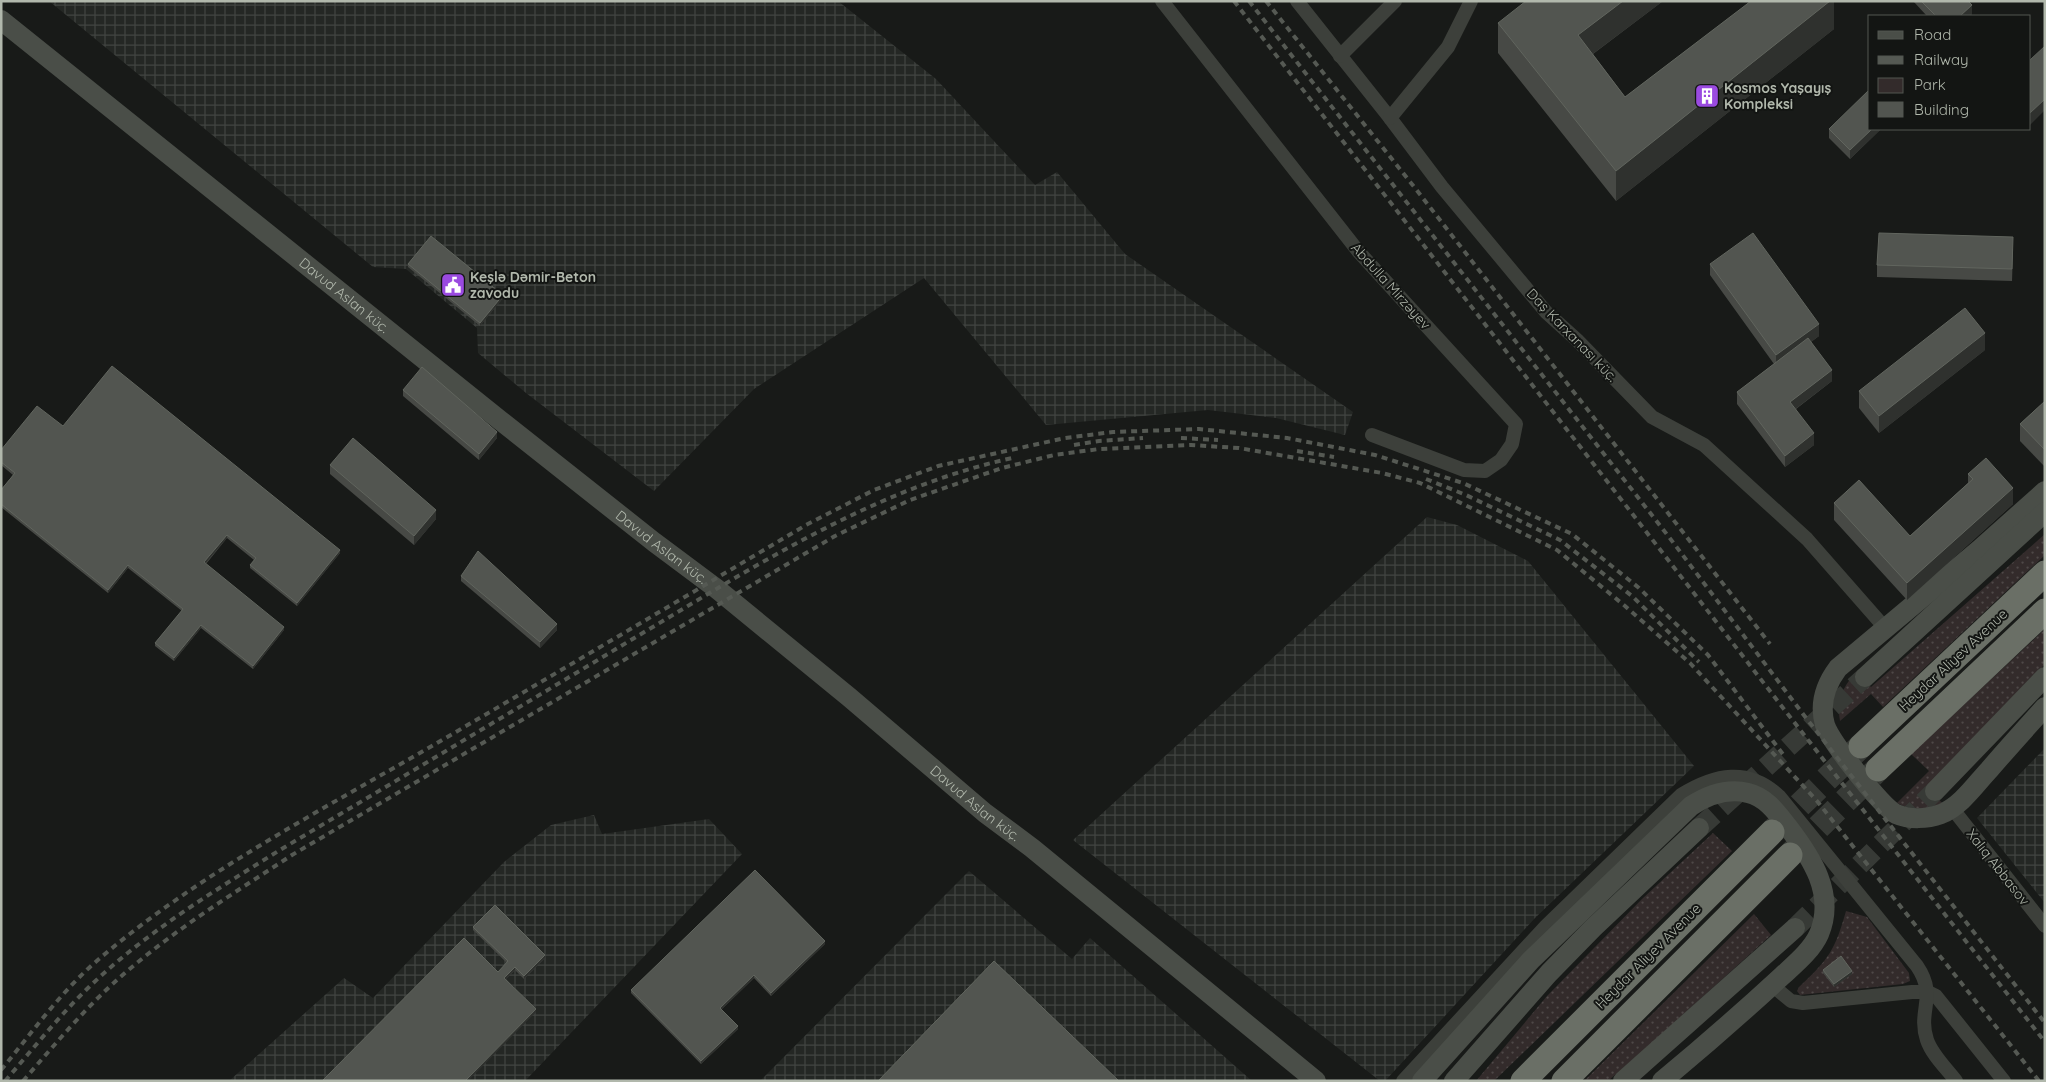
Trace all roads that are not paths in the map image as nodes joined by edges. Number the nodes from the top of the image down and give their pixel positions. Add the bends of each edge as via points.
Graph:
1 (1162, 1) edge
2 (1297, 1) edge
3 (1395, 1) edge
4 (1471, 1) edge
5 (1, 20) edge
6 (1340, 56) junction
7 (1390, 118) junction
8 (1372, 435) dead end
9 (2045, 491) edge
10 (2045, 512) edge
11 (2045, 573) edge
12 (2045, 611) edge
13 (1886, 629) junction
14 (1865, 677) tunnel mouth
15 (2045, 677) edge
16 (2045, 707) edge
17 (1861, 746) tunnel mouth
18 (1878, 769) tunnel mouth
19 (1936, 790) tunnel mouth
20 (1952, 808) junction
21 (1699, 828) tunnel mouth
22 (1772, 832) tunnel mouth
23 (1790, 855) tunnel mouth
24 (2045, 926) edge
25 (1795, 928) tunnel mouth
26 (1772, 985) junction
27 (1928, 992) junction
28 (1316, 1081) edge
29 (1403, 1081) edge
30 (1422, 1081) edge
31 (1454, 1081) edge
32 (1523, 1081) edge
33 (1564, 1081) edge
34 (1623, 1081) edge
35 (1662, 1081) edge
36 (1956, 1081) edge
37 (2004, 1081) edge

1 - 8 street, Abdulla Mirzəyev via 1358,251 1516,424 1512,444 1501,460 1485,470 1464,470
2 - 6 street, Daş Karxanası küç.
3 - 6 street
4 - 7 street via 1448,47
5 - 28 main road, Davud Aslan küç. via 717,589 985,813
6 - 7 street, Daş Karxanası küç.
7 - 13 street, Daş Karxanası küç. via 1442,187 1555,321 1652,417 1704,445 1800,532
9 - 13 main road
10 - 14 main road
11 - 17 highway, Heydar Aliyev Avenue
12 - 18 highway, Heydar Aliyev Avenue
13 - 20 main road via 1848,659 1831,678 1824,697 1826,726 1882,803 1896,814 1922,818
15 - 19 main road
16 - 20 main road
20 - 24 street, Xalıq Abbasov
21 - 31 main road via 1580,941
22 - 32 highway, Heydar Aliyev Avenue
23 - 33 highway, Heydar Aliyev Avenue
25 - 34 main road
26 - 27 street via 1797,1003
26 - 30 main road via 1820,933 1824,910 1819,877 1807,852 1770,804 1748,793 1718,793 1703,798 1676,819 1532,960
26 - 35 main road
27 - 29 street via 1917,966 1779,796 1754,779 1729,776 1706,782 1681,795 1546,926
27 - 36 street via 1923,1018 1927,1042
27 - 37 street via 1943,1003

